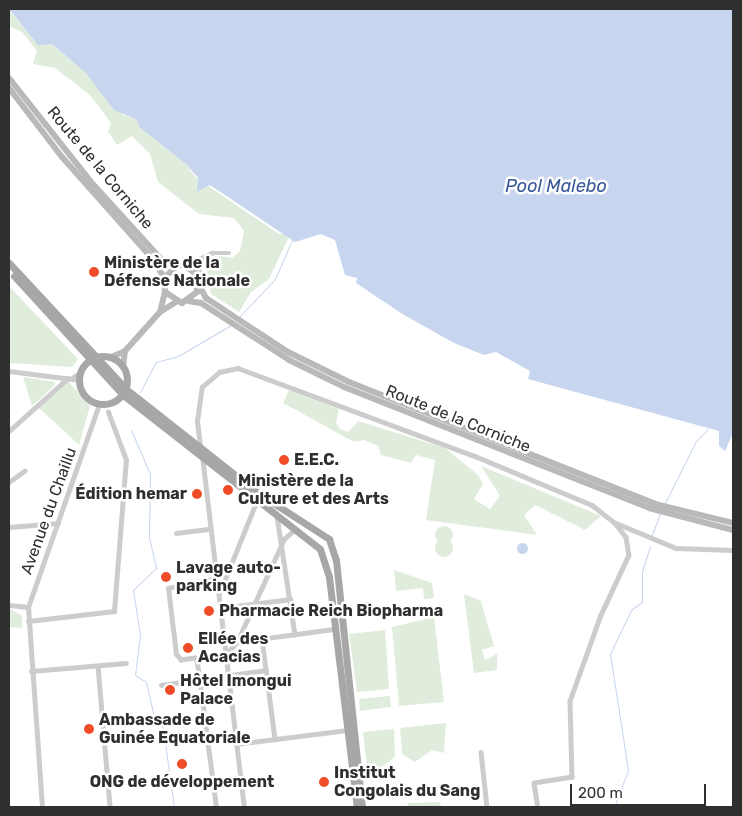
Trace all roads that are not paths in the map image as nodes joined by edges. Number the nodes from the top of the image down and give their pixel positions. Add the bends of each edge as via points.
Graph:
1 (9, 78) edge
2 (9, 88) edge
3 (229, 253) dead end
4 (200, 261) junction
5 (9, 263) edge
6 (177, 266) junction
7 (185, 266) junction
8 (9, 270) edge
9 (164, 278) junction
10 (198, 282) junction
11 (164, 292) junction
12 (188, 301) junction
13 (176, 302) junction
14 (215, 308) junction
15 (160, 312) junction
16 (125, 351) junction
17 (111, 357) junction
18 (93, 359) junction
19 (123, 367) junction
20 (9, 371) edge
21 (74, 378) junction
22 (124, 392) junction
23 (99, 404) junction
24 (108, 412) dead end
25 (9, 431) edge
26 (201, 448) junction
27 (203, 460) junction
28 (24, 471) dead end
29 (9, 482) edge
30 (257, 500) junction
31 (276, 514) junction
32 (615, 523) junction
33 (733, 523) edge
34 (58, 524) junction
35 (9, 527) edge
36 (296, 528) junction
37 (210, 529) junction
38 (733, 530) edge
39 (176, 533) dead end
40 (280, 547) junction
41 (733, 550) edge
42 (216, 578) junction
43 (219, 594) junction
44 (290, 599) junction
45 (254, 604) junction
46 (9, 605) edge
47 (28, 607) junction
48 (220, 608) junction
49 (27, 621) junction
50 (335, 629) junction
51 (295, 635) junction
52 (262, 639) junction
53 (237, 642) junction
54 (225, 655) junction
55 (126, 663) dead end
56 (98, 666) junction
57 (266, 670) junction
58 (31, 671) junction
59 (227, 676) junction
60 (200, 680) junction
61 (162, 685) dead end
62 (350, 730) junction
63 (275, 739) junction
64 (236, 744) junction
65 (481, 752) dead end
66 (42, 807) edge
67 (110, 807) edge
68 (216, 807) edge
69 (244, 807) edge
70 (357, 807) edge
71 (362, 807) edge
72 (487, 807) edge
73 (538, 807) edge

1 - 6 main road, Route de la Corniche via 91,182 162,261
2 - 9 main road, Route de la Corniche via 62,157 156,263
3 - 4 street via 212,253
4 - 7 street
4 - 10 street
5 - 18 main road
6 - 7 main road
6 - 9 main road
7 - 10 main road
8 - 18 main road
9 - 11 main road
10 - 12 main road
10 - 14 main road, Route de la Corniche
11 - 13 main road
11 - 15 main road
12 - 13 main road
12 - 14 main road, Route de la Corniche
13 - 15 main road
14 - 33 main road, Route de la Corniche via 288,352 349,382 655,504
14 - 38 main road, Route de la Corniche via 289,360 344,387 648,508
15 - 16 main road
16 - 17 main road
16 - 19 main road
17 - 18 main road
17 - 19 main road
18 - 21 main road
18 - 22 main road
19 - 22 main road
20 - 21 street
21 - 23 main road via 87,398
21 - 25 street
22 - 23 main road via 112,403
22 - 26 main road
22 - 27 main road
23 - 34 street, Avenue du Chaillu
24 - 49 street via 126,460 114,611
26 - 27 street
26 - 32 street via 197,421 202,387 219,372 238,368 475,456 592,505
26 - 62 main road via 330,541
27 - 30 main road
27 - 37 street
28 - 29 street
30 - 31 main road
30 - 43 street
31 - 36 main road
31 - 40 street
32 - 41 street via 648,541 676,548
32 - 73 street via 626,537 629,555 601,615 570,702 572,777 534,782
34 - 35 street
34 - 47 street, Avenue du Chaillu
36 - 40 street
36 - 50 main road via 325,558
37 - 39 street
37 - 42 street
40 - 44 street
40 - 45 street
42 - 43 street
42 - 60 street via 168,588 176,654 181,660 196,659
43 - 48 street
44 - 45 street
44 - 51 street
45 - 48 street
45 - 53 street
46 - 47 street
47 - 49 street, Avenue du Chaillu
48 - 54 street
49 - 58 street, Avenue du Chaillu
50 - 51 street
50 - 62 main road
51 - 52 street
52 - 53 street
52 - 57 street
53 - 54 street
54 - 59 street
55 - 56 street
56 - 58 street
56 - 67 street
57 - 59 street
57 - 63 street
58 - 66 street, Avenue du Chaillu
59 - 60 street
59 - 64 street
60 - 61 street
60 - 68 street
62 - 63 street
62 - 70 main road
62 - 71 main road
63 - 64 street
64 - 69 street
65 - 72 street

